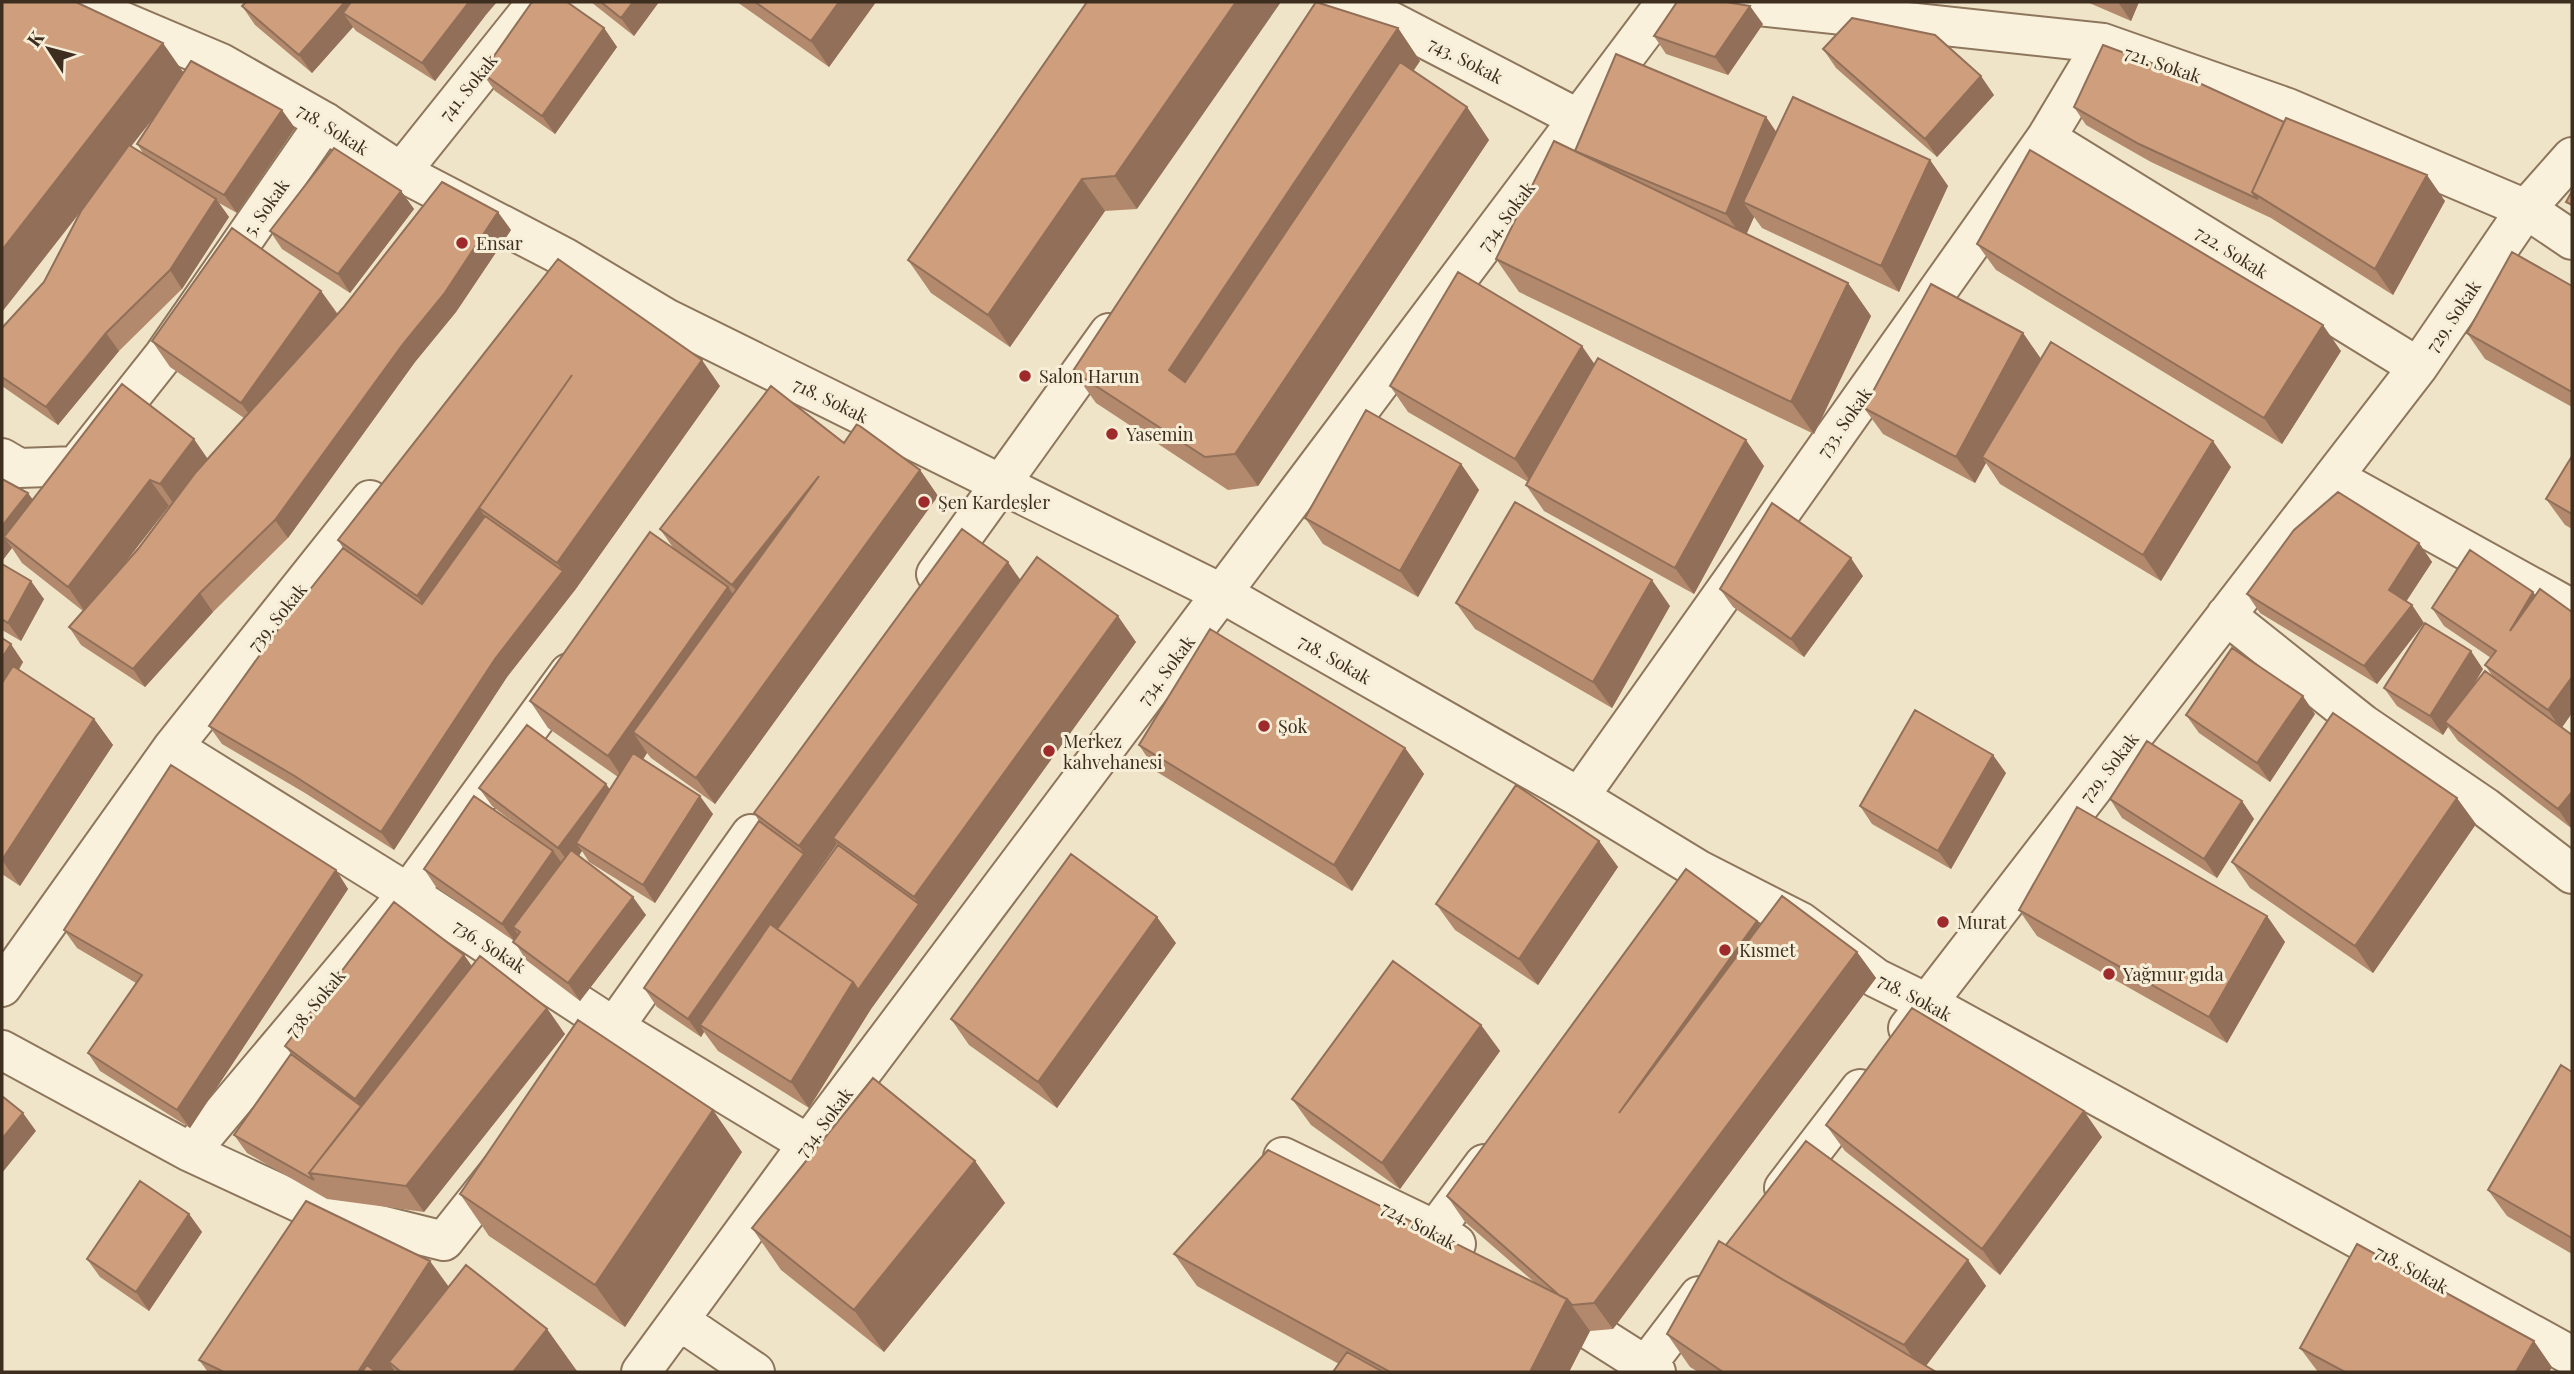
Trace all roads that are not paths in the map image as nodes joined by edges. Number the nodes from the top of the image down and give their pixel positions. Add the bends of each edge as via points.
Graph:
1 (77, 2) edge
2 (537, 2) edge
3 (1348, 2) edge
4 (1354, 2) edge
5 (1666, 2) edge
6 (1721, 2) edge
7 (2103, 43) junction
8 (1291, 80) edge
9 (1579, 119) junction
10 (325, 122) junction
11 (2046, 138) junction
12 (2572, 157) edge
13 (401, 172) junction
14 (2526, 209) junction
15 (2572, 240) edge
16 (564, 257) junction
17 (538, 290) edge
18 (1129, 304) edge
19 (2418, 367) junction
20 (2, 458) edge
21 (390, 475) edge
22 (2333, 477) junction
23 (1000, 484) junction
24 (1223, 594) junction
25 (919, 597) edge
26 (2572, 609) edge
27 (2226, 615) junction
28 (588, 647) edge
29 (173, 747) junction
30 (1579, 797) junction
31 (775, 801) edge
32 (2572, 874) edge
33 (408, 893) junction
34 (2, 987) edge
35 (1927, 1003) junction
36 (614, 1027) junction
37 (2, 1050) edge
38 (555, 1102) edge
39 (1501, 1140) edge
40 (808, 1144) junction
41 (521, 1145) edge
42 (190, 1152) junction
43 (1283, 1157) edge
44 (1765, 1212) edge
45 (1435, 1230) junction
46 (1479, 1259) edge
47 (1723, 1266) edge
48 (1524, 1288) edge
49 (680, 1321) junction
50 (2572, 1356) edge
51 (1648, 1370) edge
52 (641, 1372) edge
53 (755, 1372) edge

1 - 10 street, 718. Sokak via 221,63
2 - 13 street, 741. Sokak
3 - 8 street
4 - 9 street, 743. Sokak
5 - 9 street, 734. Sokak
6 - 7 street, 721. Sokak
7 - 11 street, 733. Sokak
7 - 14 street, 721. Sokak via 2288,108
9 - 24 street, 734. Sokak
10 - 13 street, 718. Sokak
10 - 20 street, 5. Sokak via 164,355 76,466 19,468
11 - 19 street, 722. Sokak
11 - 30 street, 733. Sokak
12 - 14 street, 729. Sokak
13 - 16 street, 718. Sokak
14 - 15 street, 721. Sokak
14 - 19 street, 729. Sokak
16 - 17 street
16 - 23 street, 718. Sokak via 777,389
18 - 23 street
19 - 22 street, 729. Sokak
21 - 29 street, 739. Sokak
22 - 26 street
22 - 27 street, 729. Sokak
23 - 24 street, 718. Sokak
23 - 25 street
24 - 30 street, 718. Sokak
24 - 40 street, 734. Sokak
27 - 32 street via 2363,724 2485,807
27 - 35 street, 729. Sokak
28 - 33 street, 738. Sokak
29 - 33 street, 736. Sokak
29 - 34 street, 739. Sokak
30 - 35 street, 718. Sokak via 1691,881 1801,922 1876,978
31 - 36 street
33 - 36 street, 736. Sokak
33 - 42 street, 738. Sokak
35 - 44 street, 729. Sokak
35 - 50 street, 718. Sokak
36 - 38 street
36 - 40 street, 736. Sokak
37 - 42 street
39 - 45 street
40 - 49 street, 734. Sokak
41 - 42 street via 444,1241 311,1208
43 - 45 street, 724. Sokak
45 - 46 street, 724. Sokak
47 - 51 street
48 - 51 street
49 - 52 street, 734. Sokak
49 - 53 street

